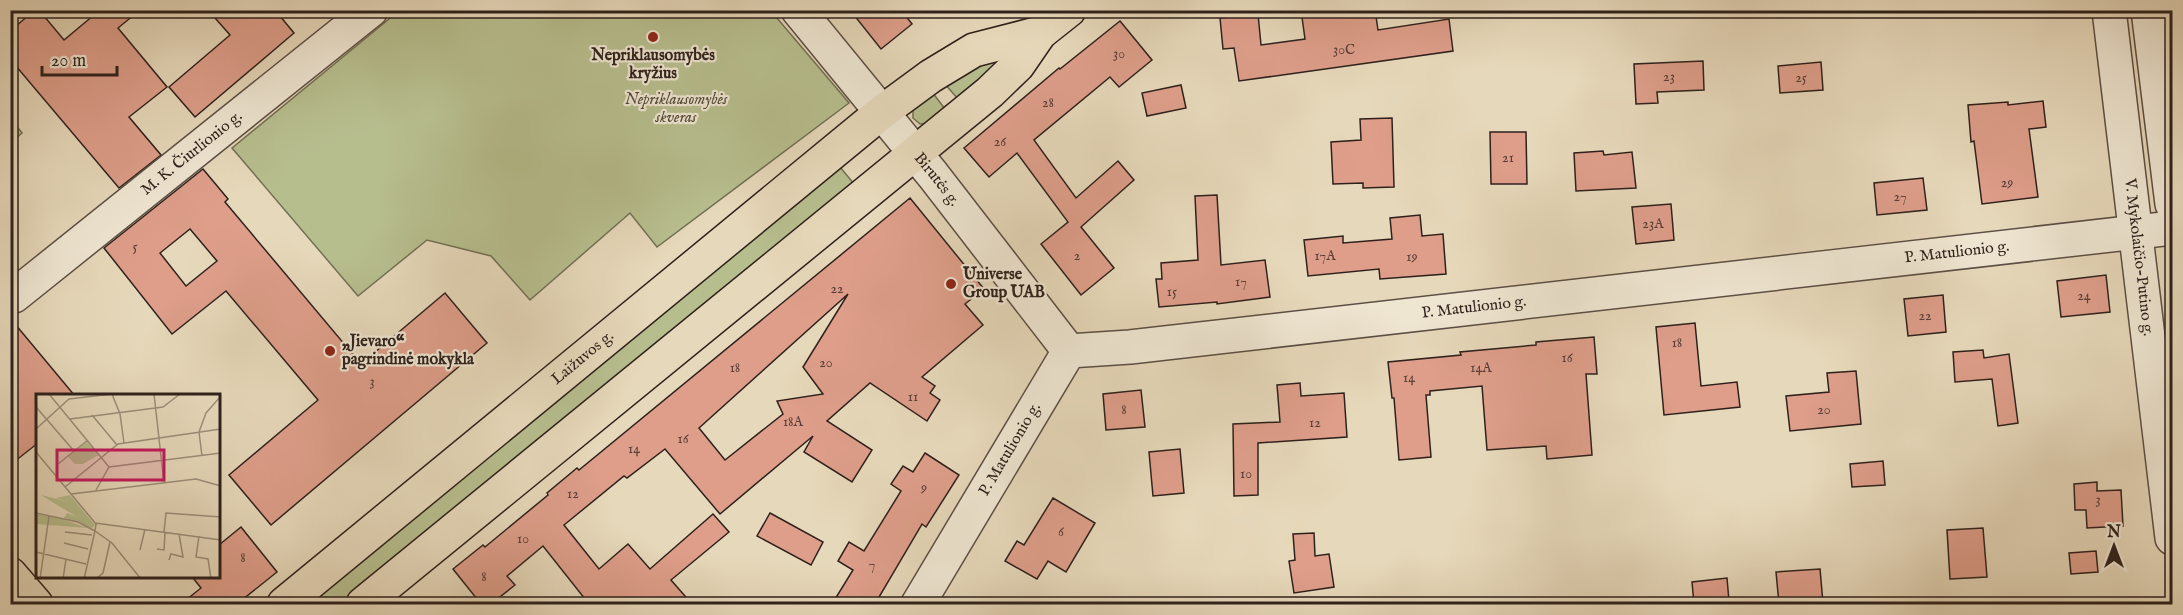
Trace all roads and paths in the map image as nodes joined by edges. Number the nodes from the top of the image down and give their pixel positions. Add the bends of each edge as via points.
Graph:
1 (798, 10) edge
2 (1069, 10) edge
3 (2109, 10) edge
4 (2148, 10) edge
5 (352, 16) edge
6 (1040, 33) junction
7 (882, 112) junction
8 (915, 152) junction
9 (2172, 204) edge
10 (2172, 228) edge
11 (2136, 233) junction
12 (14, 296) dead end
13 (1069, 351) junction
14 (2172, 538) edge
15 (10, 574) edge
16 (36, 604) edge
17 (284, 604) edge
18 (363, 604) edge
19 (918, 604) edge

1 - 7 street, Birutės g.
2 - 6 main road
3 - 11 street, V. Mykolaičio-Putino g.
4 - 9 street
5 - 12 street, M. K. Čiurlionio g.
6 - 7 main road, Laižuvos g. via 974,50
6 - 8 main road via 1018,65 990,92
7 - 8 street, Birutės g.
7 - 17 main road, Laižuvos g.
8 - 13 street, Birutės g.
8 - 18 main road
10 - 11 street, P. Matulionio g.
11 - 13 street, P. Matulionio g.
11 - 14 street, V. Mykolaičio-Putino g.
13 - 19 street, P. Matulionio g.
15 - 16 main road

